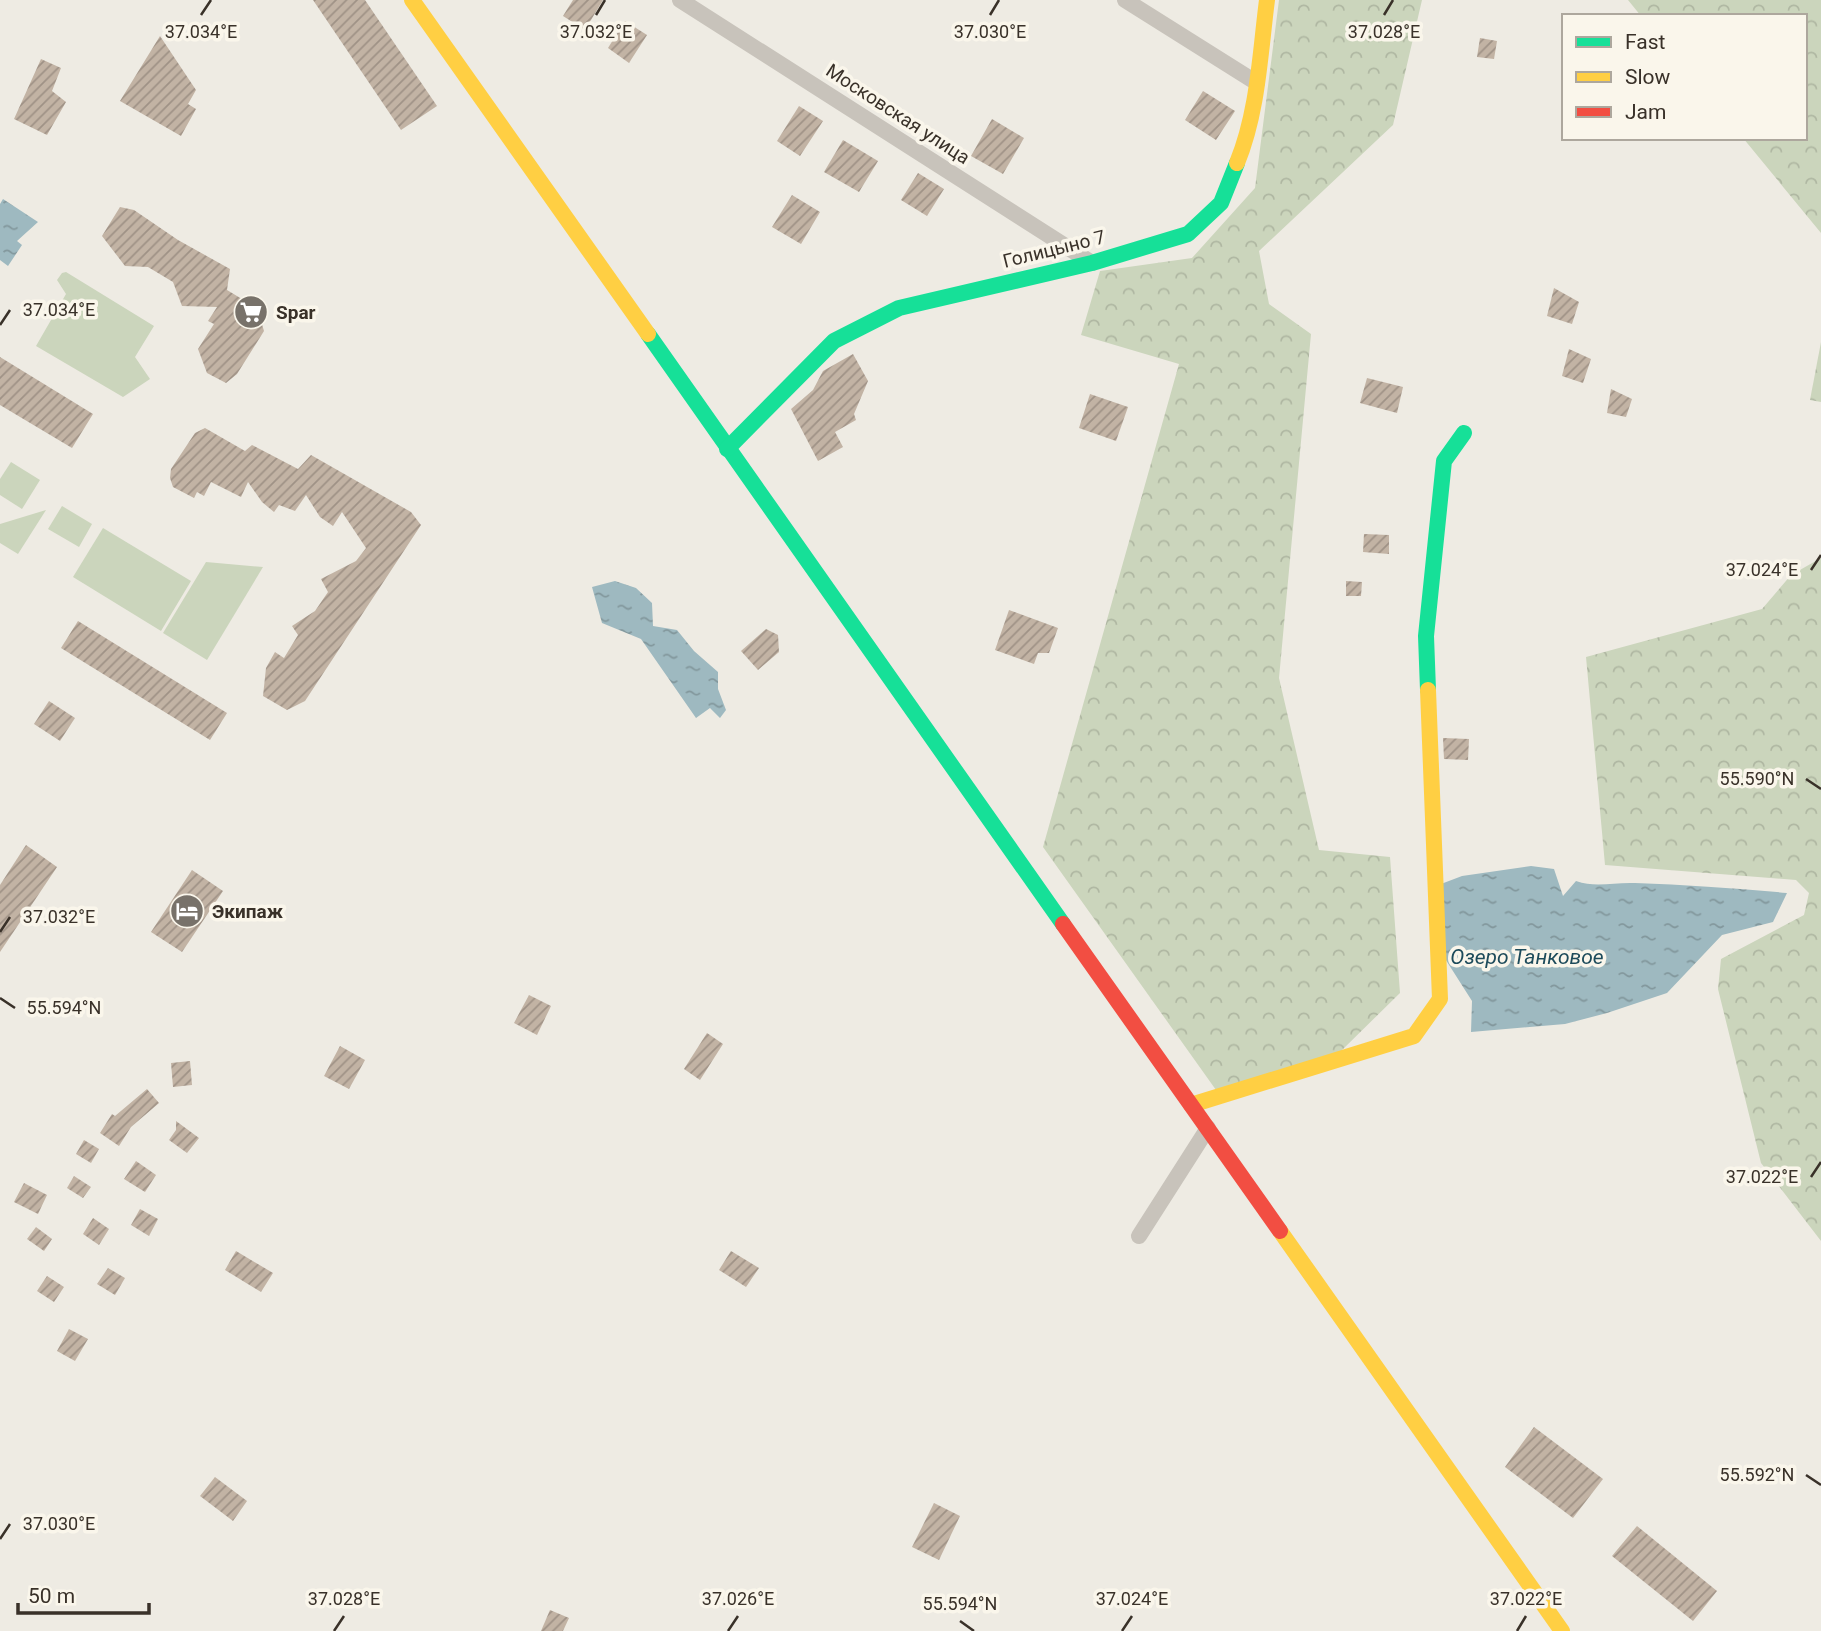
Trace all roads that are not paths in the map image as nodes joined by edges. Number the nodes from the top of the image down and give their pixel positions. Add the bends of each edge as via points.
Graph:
1 (412, 0) edge
2 (680, 0) edge
3 (1125, 0) edge
4 (1267, 0) edge
5 (1257, 83) junction
6 (1092, 263) junction
7 (1464, 433) dead end
8 (727, 449) junction
9 (1191, 1105) junction
10 (1208, 1128) junction
11 (1139, 1236) dead end
12 (1562, 1631) edge

1 - 8 street
2 - 6 street, Московская улица
3 - 5 street
4 - 5 street, Голицыно 7
5 - 6 street, Голицыно 7 via 1245,143 1221,203 1188,234
6 - 8 street, Голицыно 7 via 899,308 834,341
7 - 9 street via 1444,461 1426,636 1440,999 1414,1036
8 - 9 street
9 - 10 street
10 - 11 street
10 - 12 street

